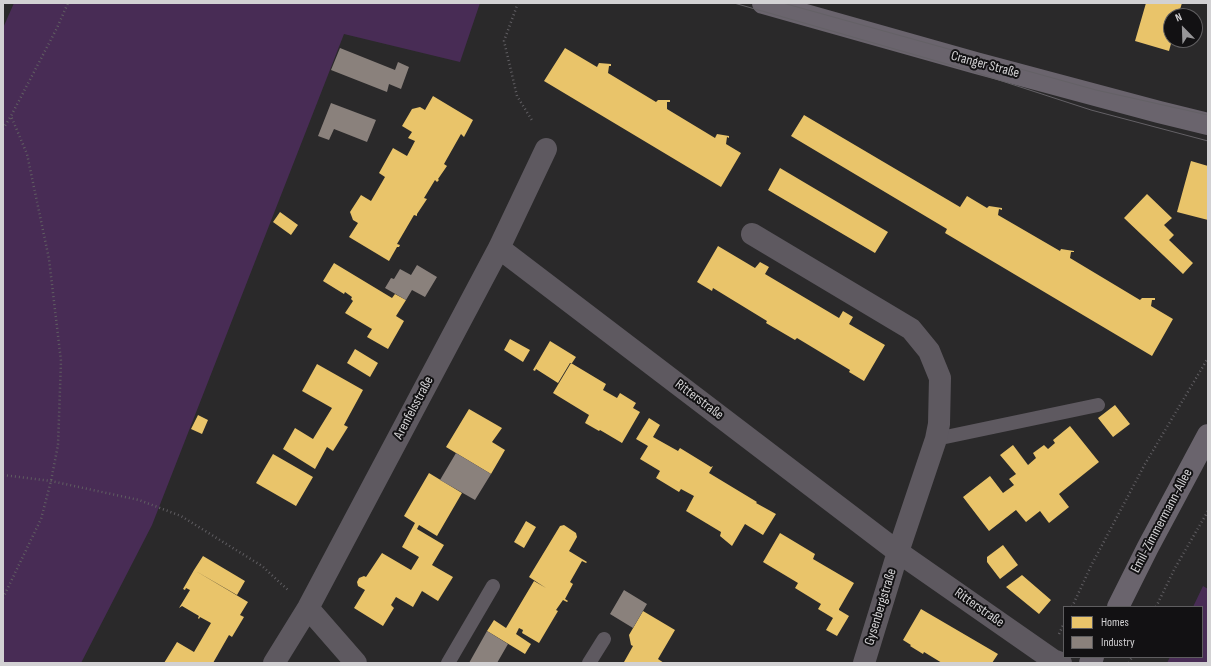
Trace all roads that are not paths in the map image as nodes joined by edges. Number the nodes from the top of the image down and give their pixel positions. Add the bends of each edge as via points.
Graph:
1 (763, 3) edge
2 (1208, 124) edge
3 (546, 149) dead end
4 (752, 234) dead end
5 (499, 248) junction
6 (1098, 405) dead end
7 (1208, 435) edge
8 (936, 439) junction
9 (898, 552) junction
10 (493, 586) dead end
11 (1118, 606) edge
12 (308, 608) junction
13 (604, 639) dead end
14 (274, 663) edge
15 (356, 663) edge
16 (448, 663) edge
17 (589, 663) edge
18 (864, 663) edge
19 (1061, 663) edge

1 - 2 main road, Cranger Straße via 976,63
3 - 5 street, Arenfelsstraße
4 - 8 street via 911,329 929,351 940,378 939,424
5 - 9 street, Ritterstraße
5 - 12 street, Arenfelsstraße
6 - 8 lane
7 - 11 main road, Emil-Zimmermann-Allee
8 - 9 street
9 - 18 street, Gysenbergstraße
9 - 19 street, Ritterstraße via 1053,660
10 - 16 lane
12 - 14 street, Arenfelsstraße
12 - 15 street
13 - 17 lane

